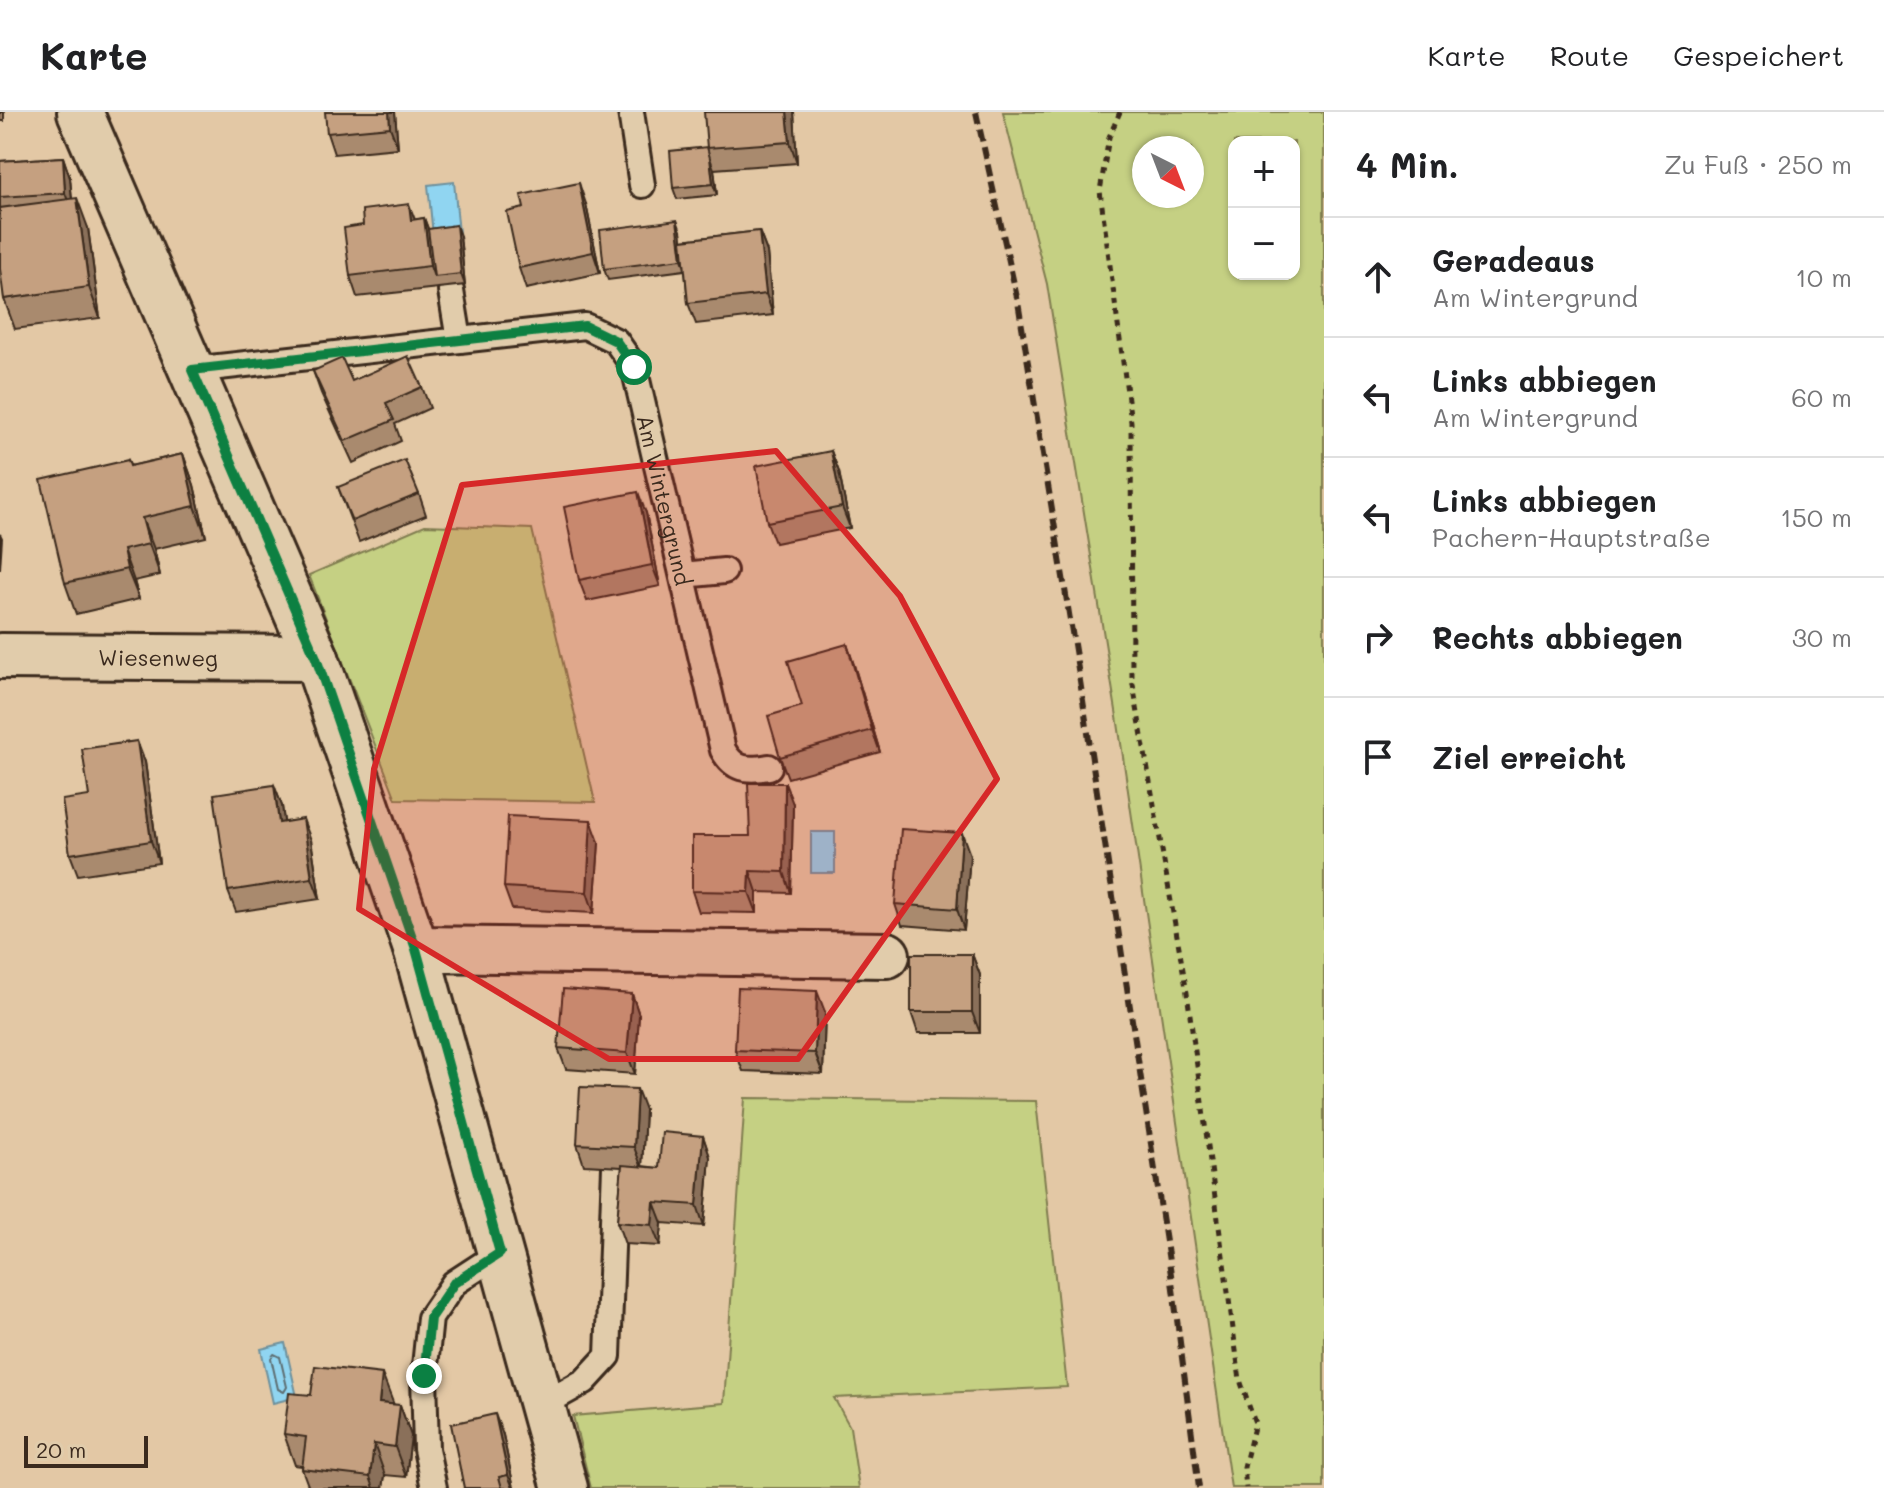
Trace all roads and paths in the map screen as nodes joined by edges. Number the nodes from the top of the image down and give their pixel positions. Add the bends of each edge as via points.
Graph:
1 (80, 112) edge
2 (631, 112) edge
3 (1120, 112) edge
4 (642, 185) dead end
5 (451, 291) dead end
6 (459, 340) junction
7 (192, 370) junction
8 (724, 571) dead end
9 (683, 575) junction
10 (0, 656) edge
11 (316, 658) junction
12 (769, 767) dead end
13 (416, 949) junction
14 (887, 955) dead end
15 (615, 1167) edge
16 (500, 1253) junction
17 (542, 1405) junction
18 (434, 1488) edge
19 (565, 1488) edge
20 (1246, 1488) edge

1 - 7 main road
2 - 4 lane
3 - 20 path via 1109,137 1100,191 1131,422 1132,679 1187,993 1240,1380 1255,1423 1244,1467
5 - 6 lane
6 - 7 lane, Am Wintergrund
6 - 9 lane, Am Wintergrund via 585,326 616,341 634,367
7 - 11 main road
8 - 9 lane
9 - 12 lane, Am Wintergrund via 723,750 730,763 748,771
10 - 11 main road, Wiesenweg
11 - 13 main road
13 - 14 main road
13 - 16 main road
15 - 17 lane via 608,1356 585,1381
16 - 17 main road
16 - 18 lane via 454,1283 430,1318 424,1376 426,1449
17 - 19 main road

